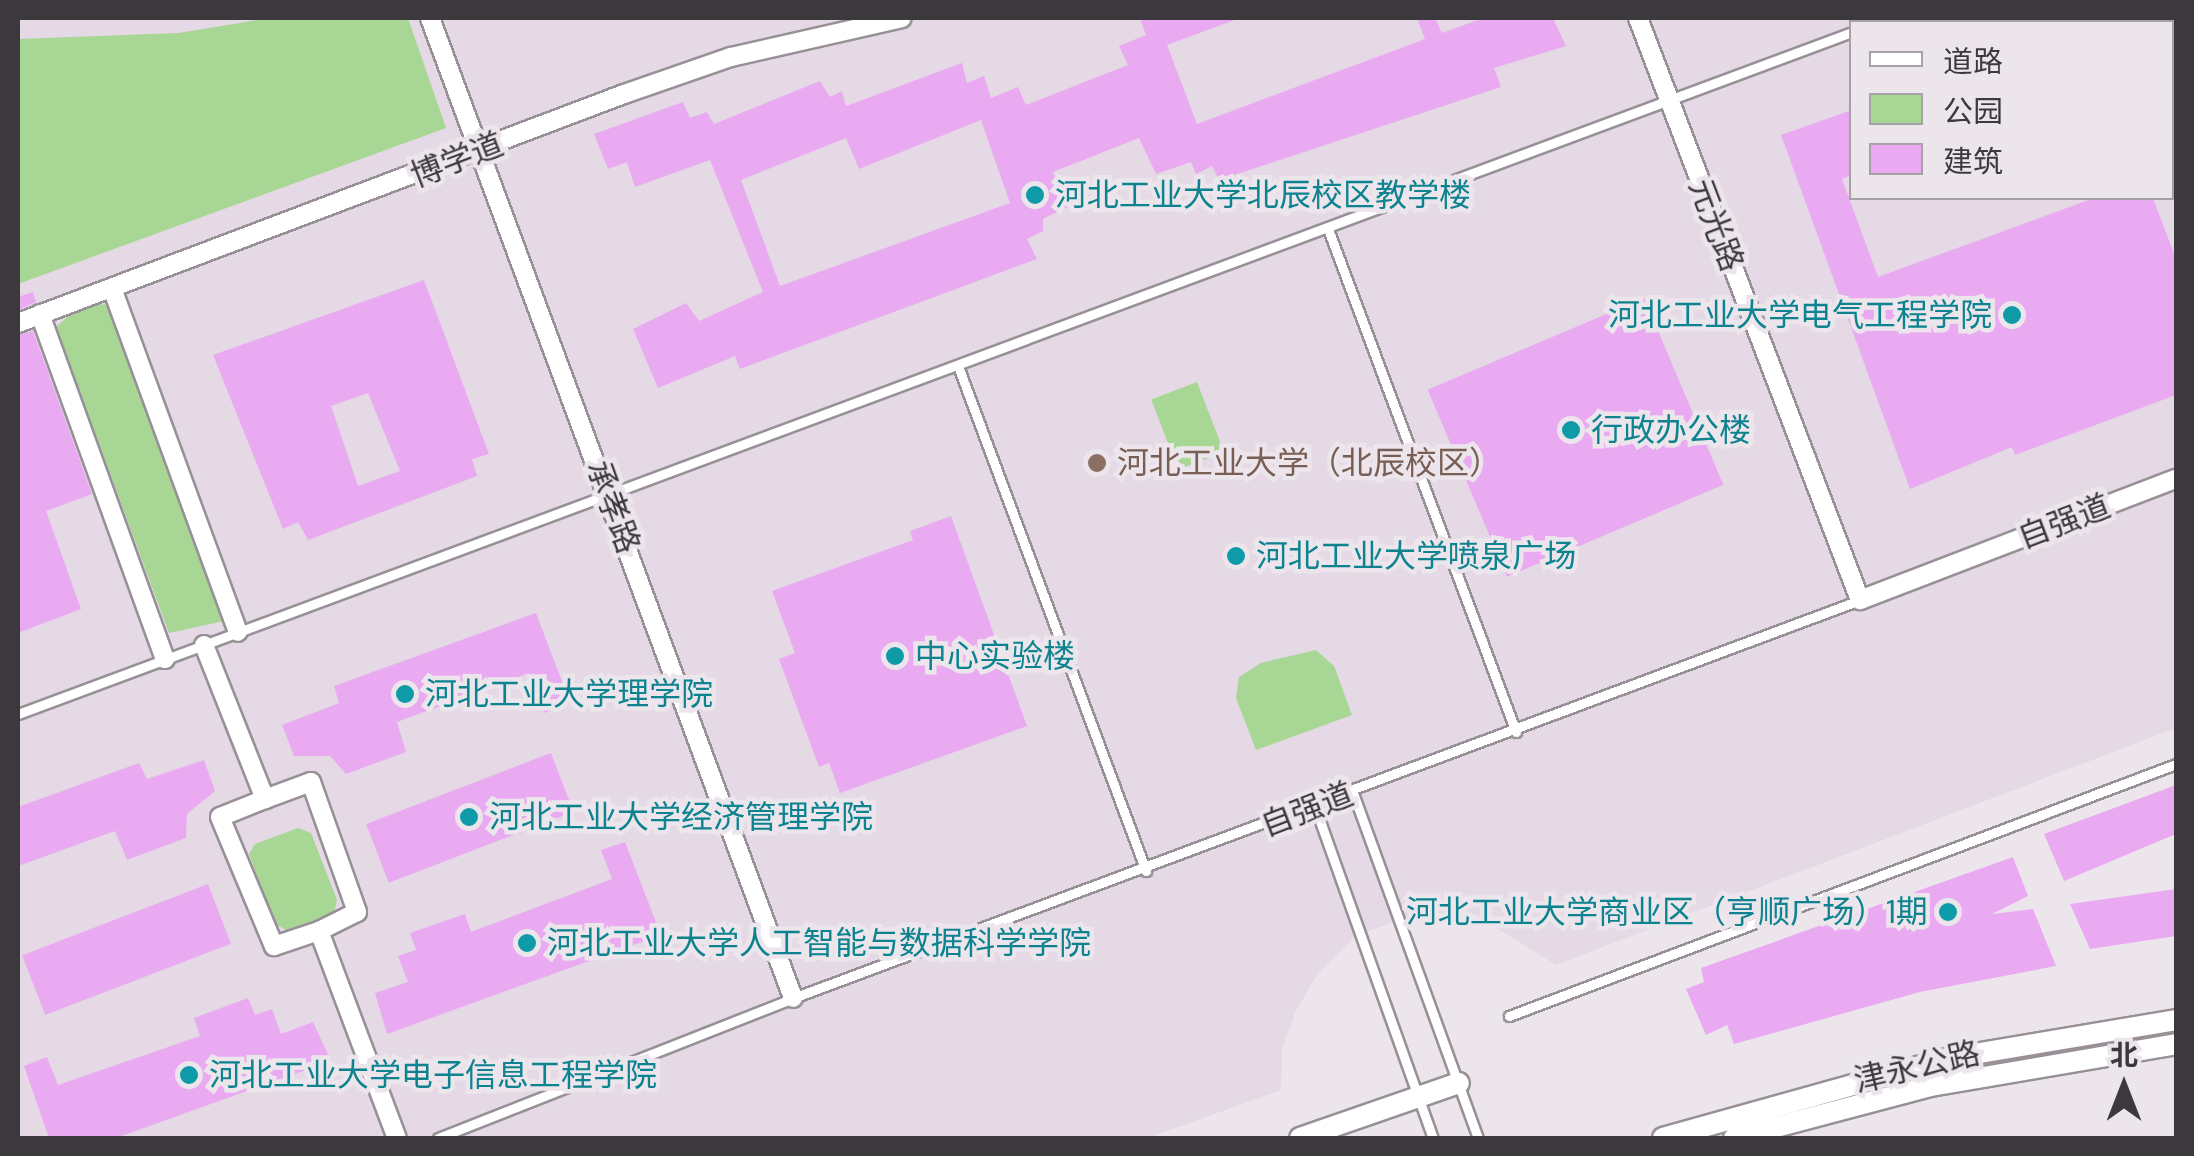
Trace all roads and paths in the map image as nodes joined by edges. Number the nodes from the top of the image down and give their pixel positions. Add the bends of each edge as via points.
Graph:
1 (430, 18) edge
2 (902, 18) edge
3 (1638, 18) edge
4 (1849, 33) edge
5 (1670, 101) junction
6 (479, 152) junction
7 (1328, 228) junction
8 (112, 288) junction
9 (40, 314) junction
10 (18, 323) edge
11 (958, 366) junction
12 (2176, 479) edge
13 (608, 494) junction
14 (1860, 600) junction
15 (238, 632) junction
16 (204, 645) junction
17 (165, 660) junction
18 (18, 714) edge
19 (1516, 732) junction
20 (2176, 764) edge
21 (1352, 793) junction
22 (265, 800) junction
23 (1316, 807) junction
24 (1146, 871) junction
25 (319, 931) junction
26 (793, 998) junction
27 (1509, 1016) dead end
28 (2176, 1020) edge
29 (2176, 1044) edge
30 (1458, 1083) junction
31 (1418, 1097) junction
32 (397, 1138) edge
33 (438, 1138) edge
34 (1300, 1138) edge
35 (1433, 1138) edge
36 (1478, 1138) edge
37 (1664, 1138) edge
38 (1734, 1138) edge

1 - 6 street, 承孝路
2 - 6 street, 博学道 via 731,57
3 - 5 street, 元光路
4 - 5 lane
5 - 7 lane
5 - 14 street, 元光路
6 - 8 street, 博学道
6 - 13 street, 承孝路
7 - 11 lane
7 - 19 lane
8 - 9 street, 博学道
8 - 15 street
9 - 10 street, 博学道
9 - 17 street
11 - 13 lane
11 - 24 lane
12 - 14 street, 自强道
13 - 15 lane
13 - 26 street, 承孝路
14 - 19 lane, 自强道
15 - 16 lane
16 - 17 lane
16 - 22 street
17 - 18 lane
19 - 21 lane, 自强道
20 - 27 lane
21 - 23 lane, 自强道
21 - 30 lane
22 - 25 street via 311,782 356,912
22 - 25 street via 220,817 274,946
23 - 24 lane, 自强道
23 - 31 lane
24 - 26 lane, 自强道
25 - 32 street
26 - 33 lane, 自强道
28 - 37 street, 津永公路 via 1950,1058
29 - 38 street, 津永公路 via 1931,1086
30 - 31 street
30 - 36 lane
31 - 34 street
31 - 35 lane

